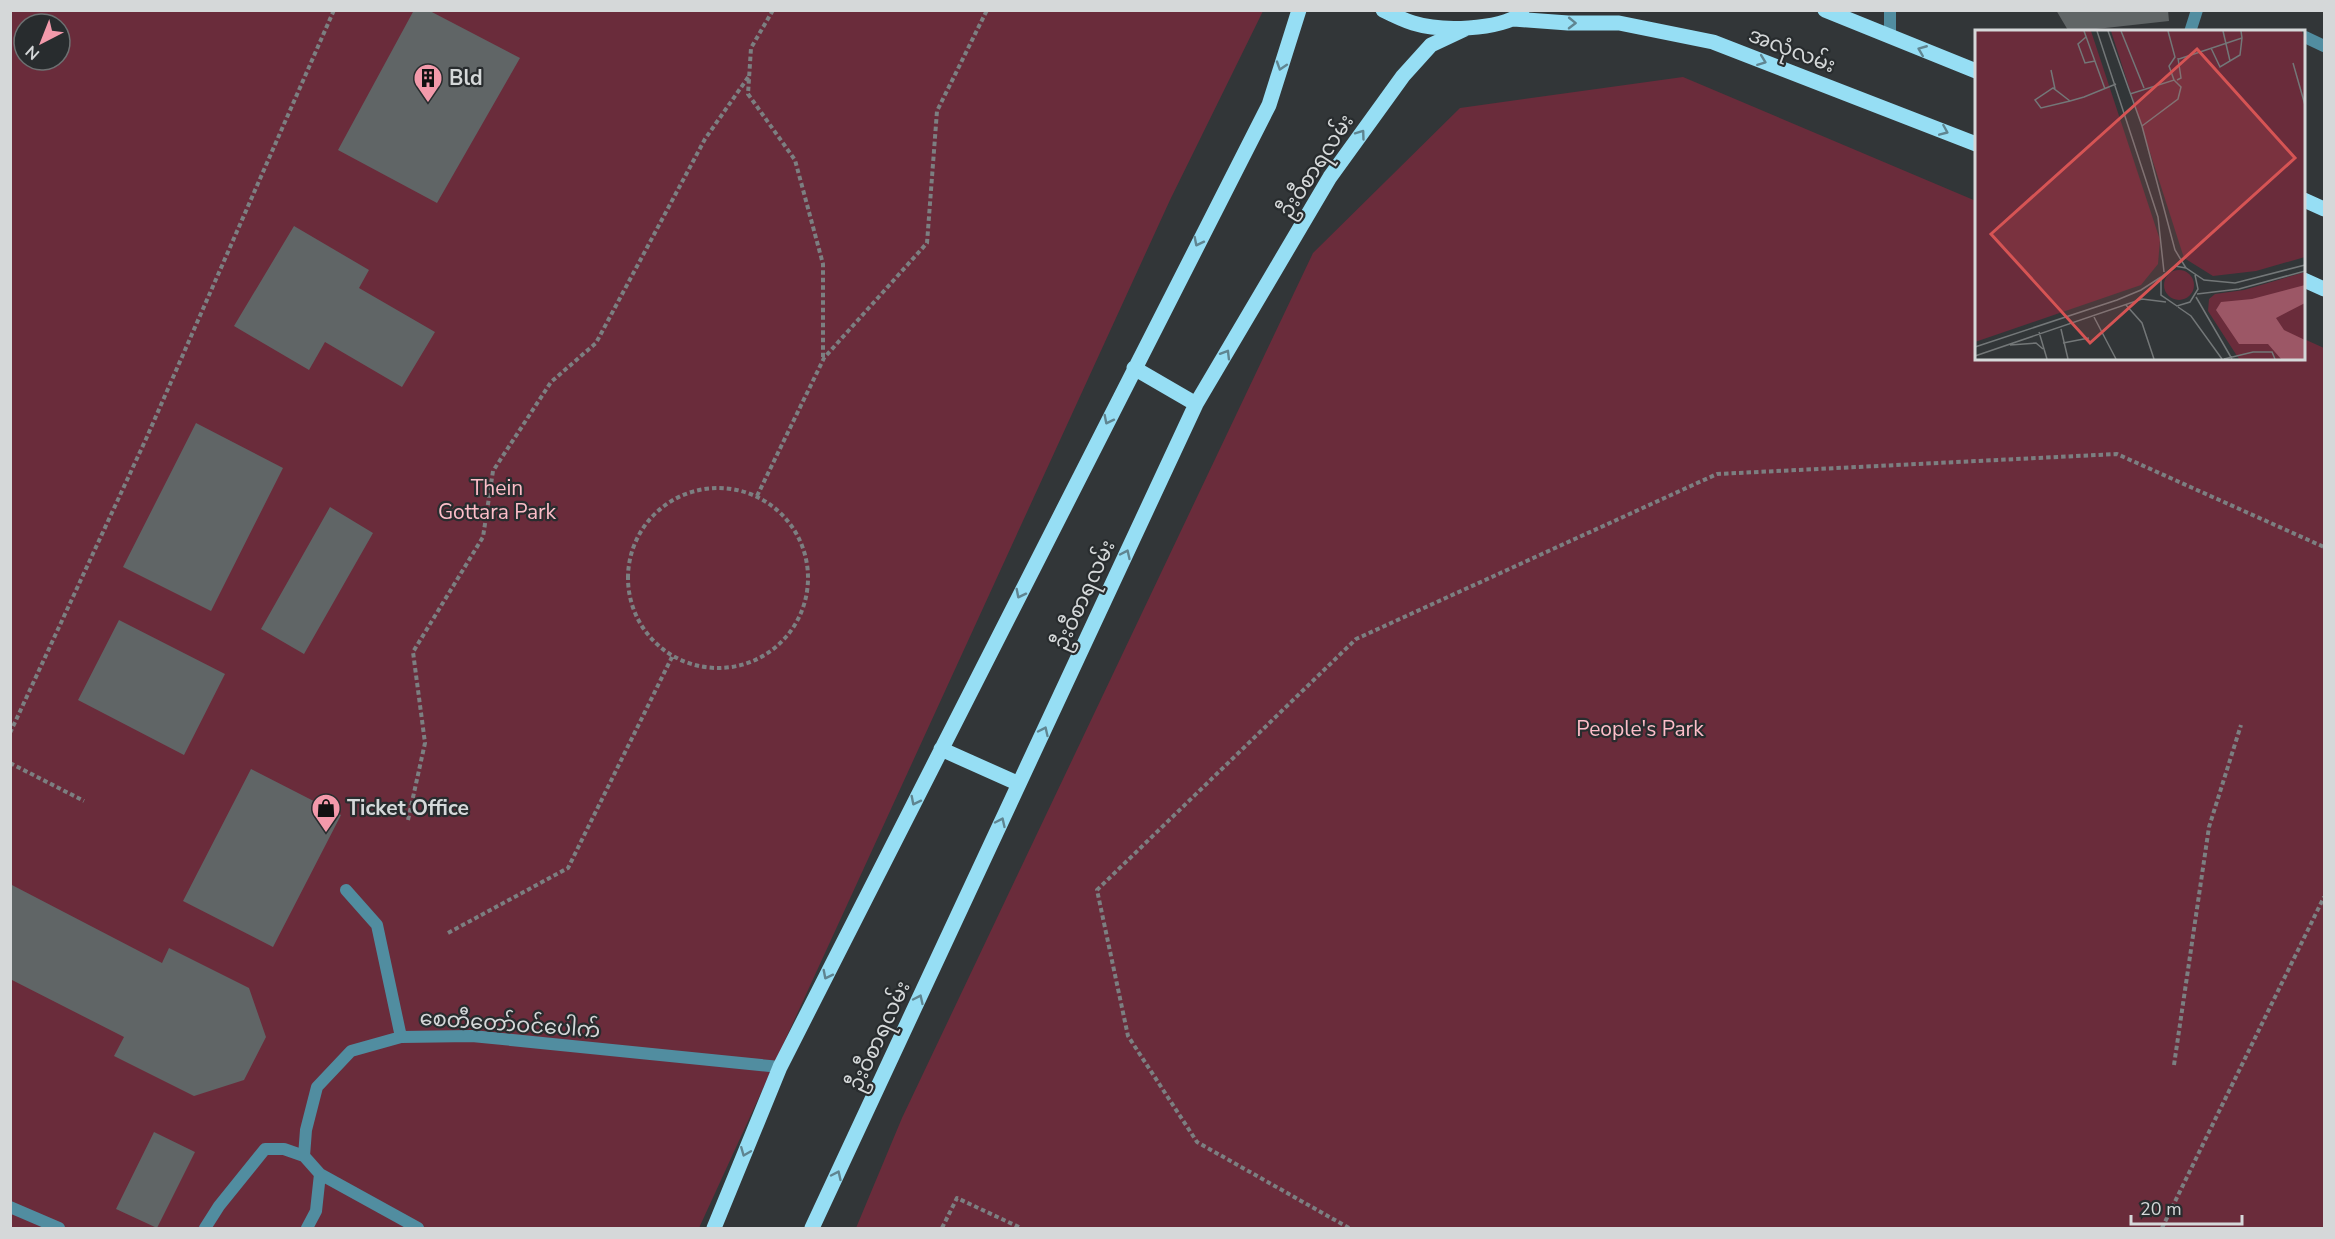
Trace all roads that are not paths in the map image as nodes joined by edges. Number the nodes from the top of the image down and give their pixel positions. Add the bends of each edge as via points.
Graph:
1 (1299, 10) edge
2 (1383, 10) edge
3 (1825, 10) edge
4 (1890, 10) edge
5 (2197, 10) edge
6 (1520, 15) edge
7 (1465, 29) junction
8 (2191, 30) edge
9 (1890, 37) junction
10 (2305, 37) dead end
11 (2325, 46) edge
12 (1975, 70) edge
13 (1975, 143) edge
14 (2305, 200) edge
15 (2325, 209) edge
16 (2305, 280) edge
17 (2325, 289) edge
18 (1134, 368) junction
19 (1196, 404) junction
20 (941, 749) junction
21 (1019, 784) junction
22 (346, 890) dead end
23 (400, 1037) junction
24 (780, 1067) junction
25 (304, 1156) junction
26 (320, 1174) junction
27 (10, 1208) edge
28 (59, 1228) edge
29 (205, 1228) edge
30 (307, 1228) edge
31 (418, 1228) edge
32 (714, 1228) edge
33 (812, 1228) edge

1 -> 18 main road via 1269,105
2 - 7 main road via 1415,24
3 - 9 main road
4 - 9 street
5 - 8 street
6 - 7 main road, အလုံလမ်း
6 -> 13 main road, အလုံလမ်း via 1568,23 1619,23 1713,42
19 -> 7 main road, ဦးဝီစာရလမ်း via 1330,177 1403,76 1431,45
12 -> 9 main road
10 - 11 street
14 - 15 main road
16 - 17 main road
18 - 19 main road
18 -> 20 main road
21 -> 19 main road, ဦးဝီစာရလမ်း
20 - 21 main road
20 -> 24 main road
33 -> 21 main road, ဦးဝီစာရလမ်း
22 - 23 street via 377,925
23 - 24 street, စေတီတော်ဝင်ပေါက် via 472,1036
23 - 25 street, စေတီတော်ဝင်ပေါက် via 351,1051 317,1087
24 -> 32 main road
25 - 26 street
25 - 29 street via 284,1149 265,1149
26 - 30 street via 316,1211
26 - 31 street
27 - 28 street

